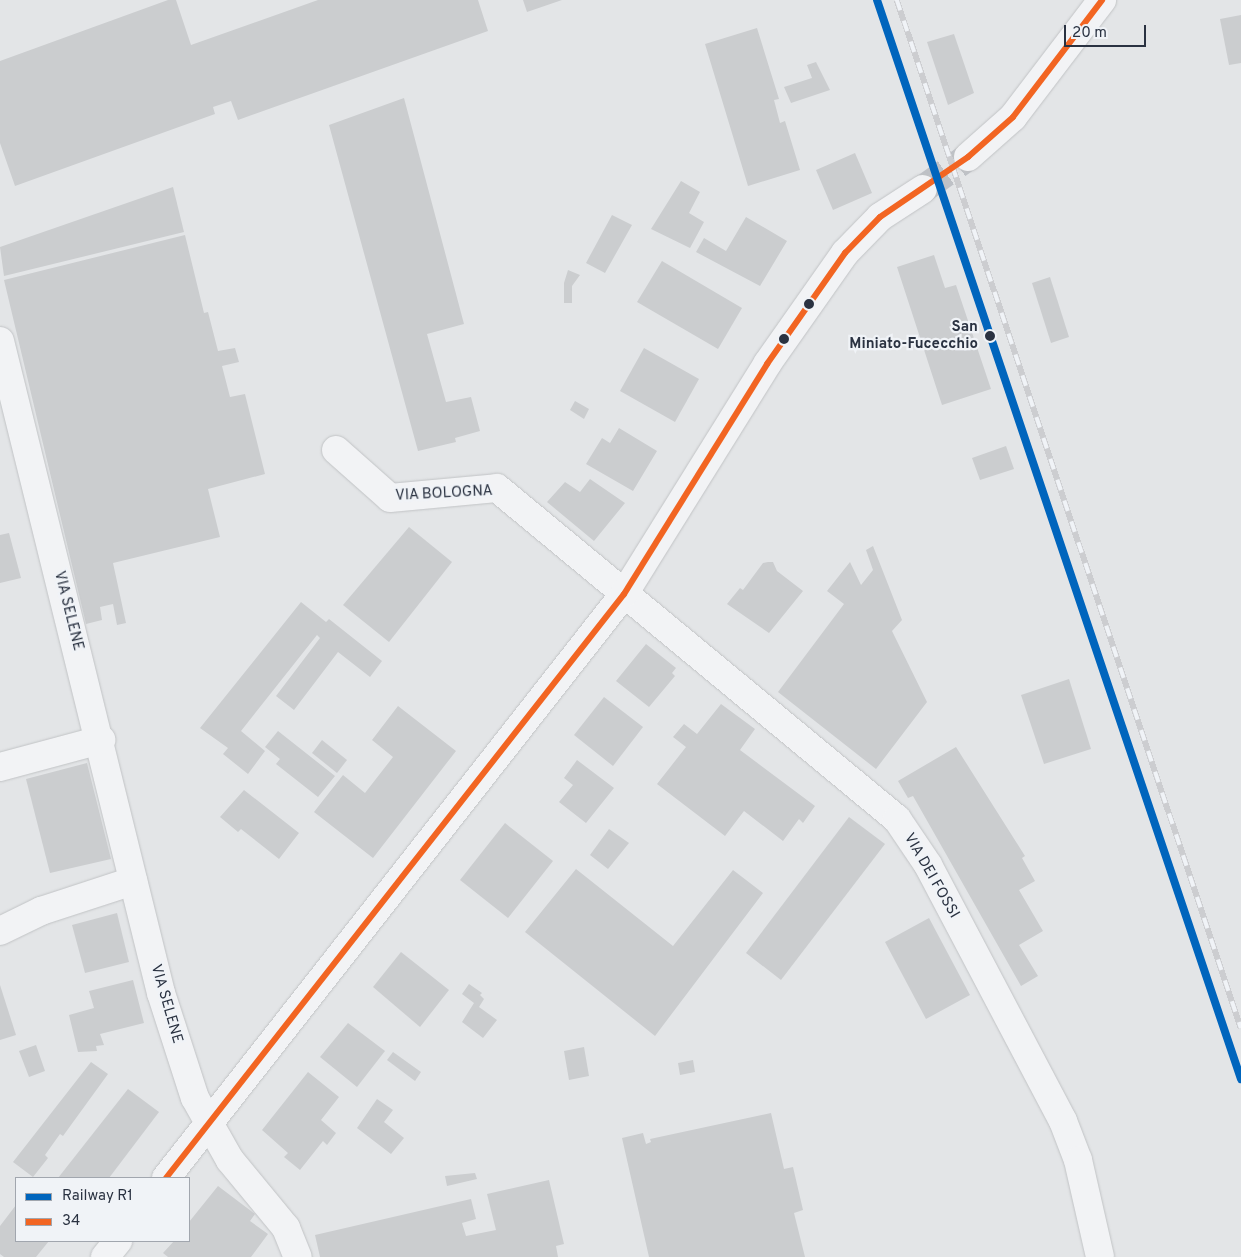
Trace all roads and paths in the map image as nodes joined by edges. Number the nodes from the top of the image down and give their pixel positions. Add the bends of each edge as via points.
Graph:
1 (1102, 0) edge
2 (968, 157) tunnel mouth
3 (923, 189) tunnel mouth
4 (0, 341) edge
5 (336, 450) dead end
6 (624, 594) junction
7 (101, 740) junction
8 (0, 767) edge
9 (134, 881) junction
10 (0, 931) edge
11 (210, 1123) junction
12 (167, 1177) edge
13 (117, 1242) edge
14 (105, 1257) edge
15 (298, 1257) edge
16 (1100, 1257) edge

1 - 2 street via 1013,117
3 - 6 street via 880,217 845,253 767,364
4 - 7 street, VIA SELENE
5 - 6 street, VIA BOLOGNA via 390,498 497,488
6 - 11 street
6 - 16 street, VIA DEI FOSSI via 897,819 928,865 1064,1121 1078,1160
7 - 8 street
7 - 9 street, VIA SELENE
9 - 10 street via 41,911
9 - 11 street, VIA SELENE via 161,993 195,1098
11 - 12 street
11 - 15 street, VIA SELENE via 230,1160 286,1228
13 - 14 street

